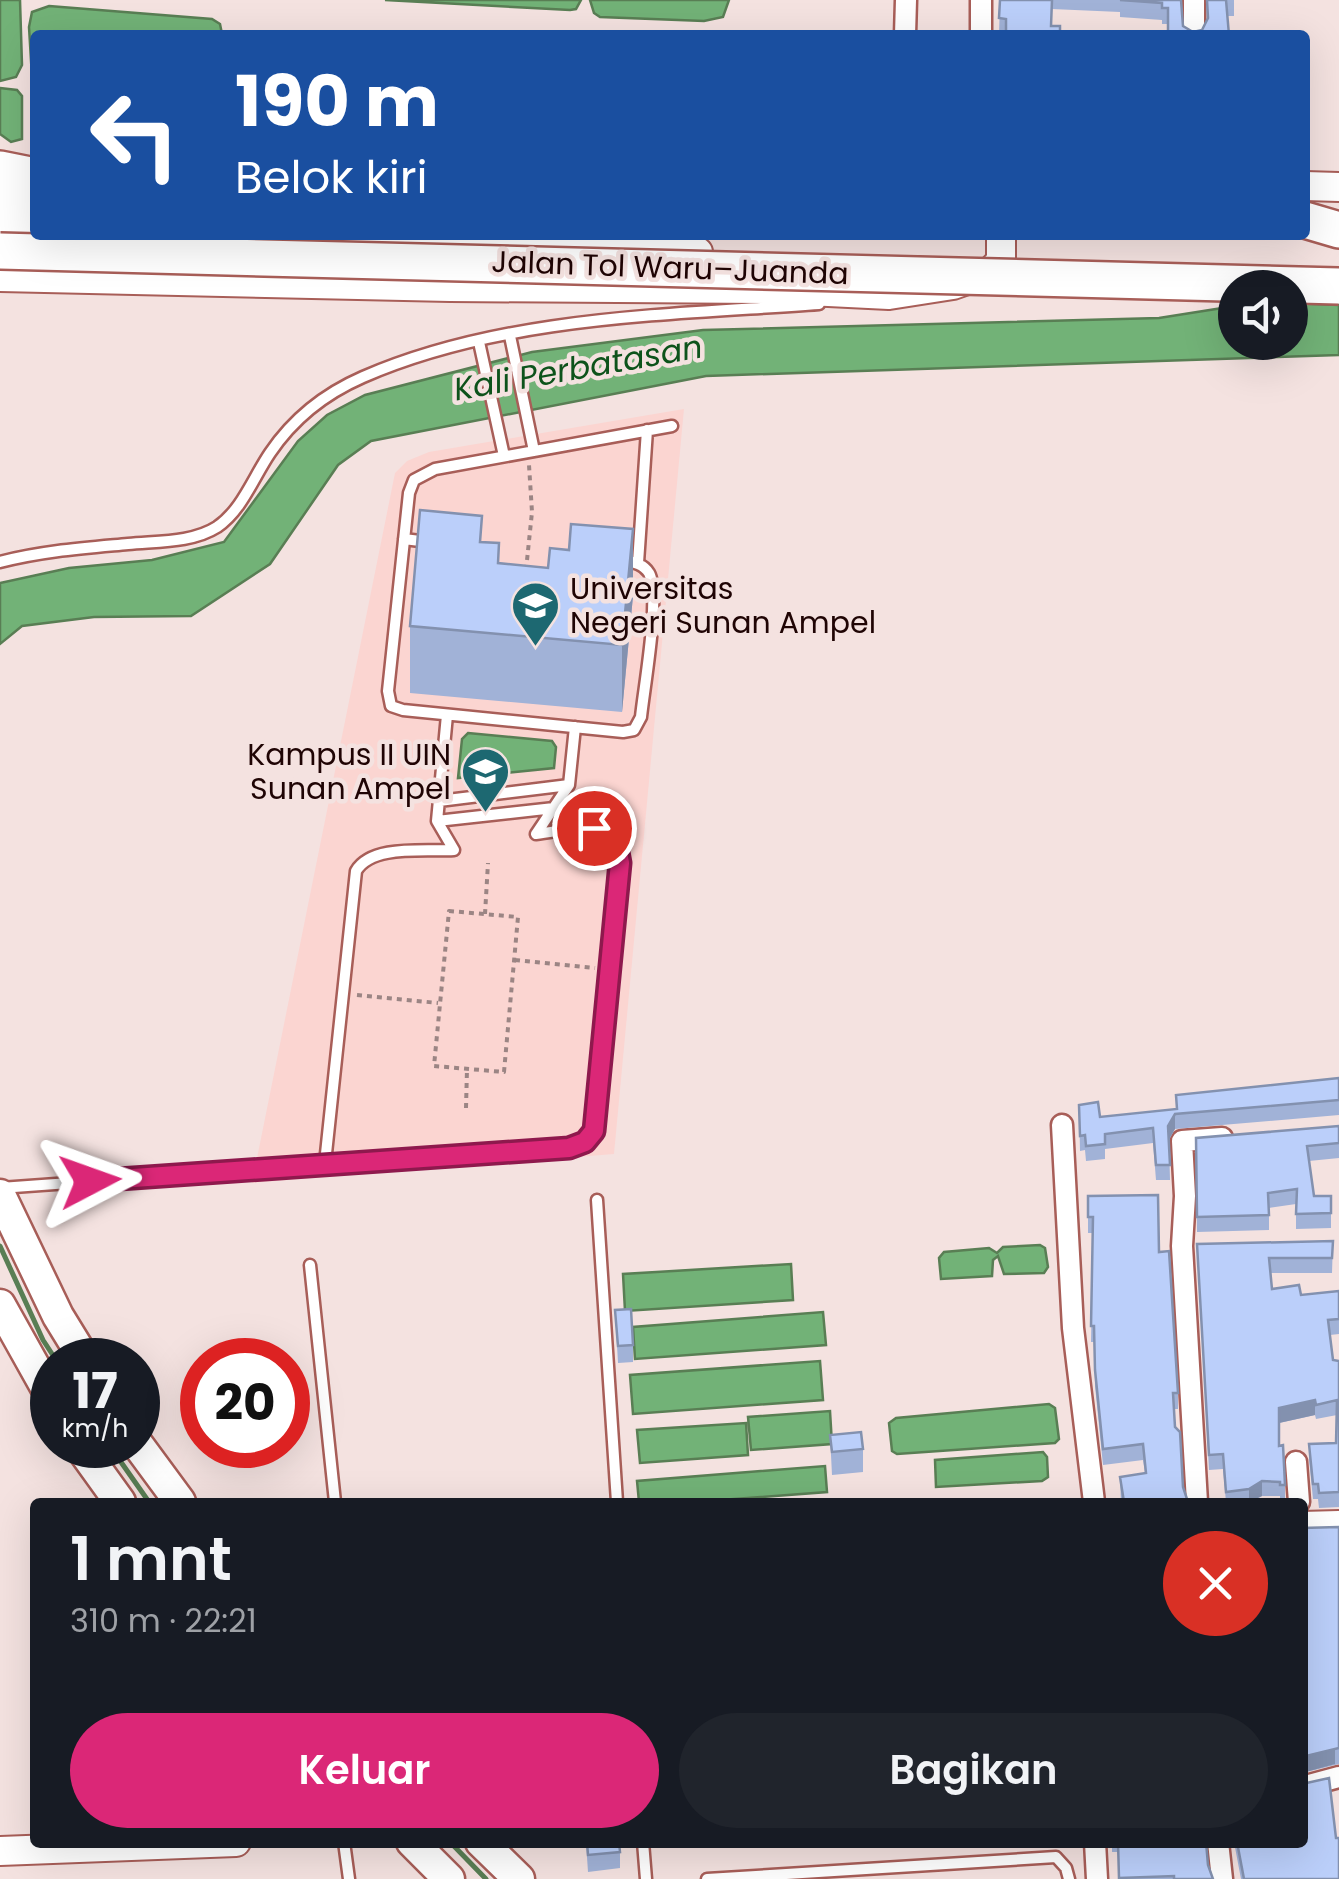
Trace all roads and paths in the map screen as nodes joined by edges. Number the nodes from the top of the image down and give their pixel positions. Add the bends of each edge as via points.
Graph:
1 (906, 0) edge
2 (981, 0) edge
3 (1194, 0) edge
4 (905, 30) edge
5 (980, 30) edge
6 (1194, 30) edge
7 (30, 163) edge
8 (0, 166) edge
9 (30, 175) edge
10 (1310, 186) edge
11 (1339, 187) edge
12 (0, 202) edge
13 (30, 203) edge
14 (1310, 222) edge
15 (0, 230) edge
16 (30, 231) edge
17 (1339, 232) edge
18 (1310, 233) edge
19 (483, 240) edge
20 (1001, 248) edge
21 (0, 251) edge
22 (1339, 271) edge
23 (0, 277) edge
24 (1339, 286) edge
25 (890, 294) junction
26 (510, 336) junction
27 (480, 342) junction
28 (672, 426) dead end
29 (647, 430) junction
30 (531, 451) junction
31 (504, 456) junction
32 (404, 539) junction
33 (435, 543) edge
34 (604, 556) edge
35 (0, 562) edge
36 (638, 563) junction
37 (525, 584) edge
38 (447, 715) junction
39 (575, 727) junction
40 (569, 786) junction
41 (439, 801) junction
42 (554, 808) junction
43 (437, 822) junction
44 (488, 863) dead end
45 (486, 914) junction
46 (514, 960) junction
47 (610, 969) junction
48 (343, 994) junction
49 (440, 1003) junction
50 (468, 1069) junction
51 (466, 1108) dead end
52 (1062, 1125) dead end
53 (1246, 1136) edge
54 (325, 1163) junction
55 (0, 1192) edge
56 (597, 1200) dead end
57 (310, 1265) dead end
58 (0, 1304) edge
59 (72, 1338) edge
60 (30, 1358) edge
61 (1296, 1462) dead end
62 (96, 1468) edge
63 (155, 1468) edge
64 (117, 1498) edge
65 (177, 1498) edge
66 (334, 1498) edge
67 (616, 1498) edge
68 (1094, 1498) edge
69 (1196, 1498) edge
70 (1299, 1498) edge
71 (1308, 1526) edge
72 (1339, 1526) edge
73 (1339, 1777) edge
74 (1308, 1785) edge
75 (94, 1848) edge
76 (345, 1848) edge
77 (418, 1848) edge
78 (487, 1848) edge
79 (644, 1848) edge
80 (1095, 1848) edge
81 (1219, 1848) edge
82 (0, 1852) edge
83 (349, 1879) edge
84 (449, 1879) edge
85 (519, 1879) edge
86 (646, 1879) edge
87 (707, 1879) edge
88 (1069, 1879) edge
89 (1098, 1879) edge
90 (1222, 1879) edge

1 - 4 street
2 - 5 street
3 - 6 street
7 - 8 main road
8 - 9 highway
10 - 11 main road
12 - 13 highway
14 - 17 highway
15 - 16 main road
17 - 18 highway
19 - 20 main road
20 - 22 main road
20 - 25 main road via 990,272
21 - 24 highway, Jalan Tol Waru–Juanda, bridge
23 - 25 main road
25 - 26 lane
26 - 27 lane
26 - 30 lane
27 - 31 lane
27 - 35 lane via 378,371 309,408 228,519 204,534
28 - 29 lane
29 - 30 lane
29 - 36 lane
30 - 31 lane
30 - 37 path
31 - 32 lane via 414,480
32 - 33 lane
32 - 38 lane via 388,692 392,706
34 - 36 lane
36 - 39 lane via 654,592 640,716 634,730
38 - 39 lane
38 - 41 lane
39 - 40 lane
40 - 41 lane
40 - 42 lane
41 - 43 lane
42 - 43 lane
42 - 47 lane via 536,834 594,828 617,844
43 - 48 lane via 454,850 374,855 356,871
44 - 45 path
45 - 46 path via 518,917
45 - 49 path via 448,911
46 - 47 path
46 - 50 path via 504,1072
47 - 54 lane via 594,1131 585,1142
48 - 49 path
48 - 54 lane
49 - 50 path via 434,1066
50 - 51 path
52 - 68 street via 1074,1328
53 - 69 street via 1182,1142
54 - 55 lane
55 - 59 main road
56 - 67 lane
57 - 66 lane
58 - 60 main road
61 - 70 street
62 - 64 main road
63 - 65 main road
71 - 72 main road
73 - 74 street
75 - 82 main road
76 - 83 lane
77 - 84 main road
78 - 85 main road
79 - 86 lane
80 - 89 street
81 - 90 street
87 - 88 lane via 1056,1858

